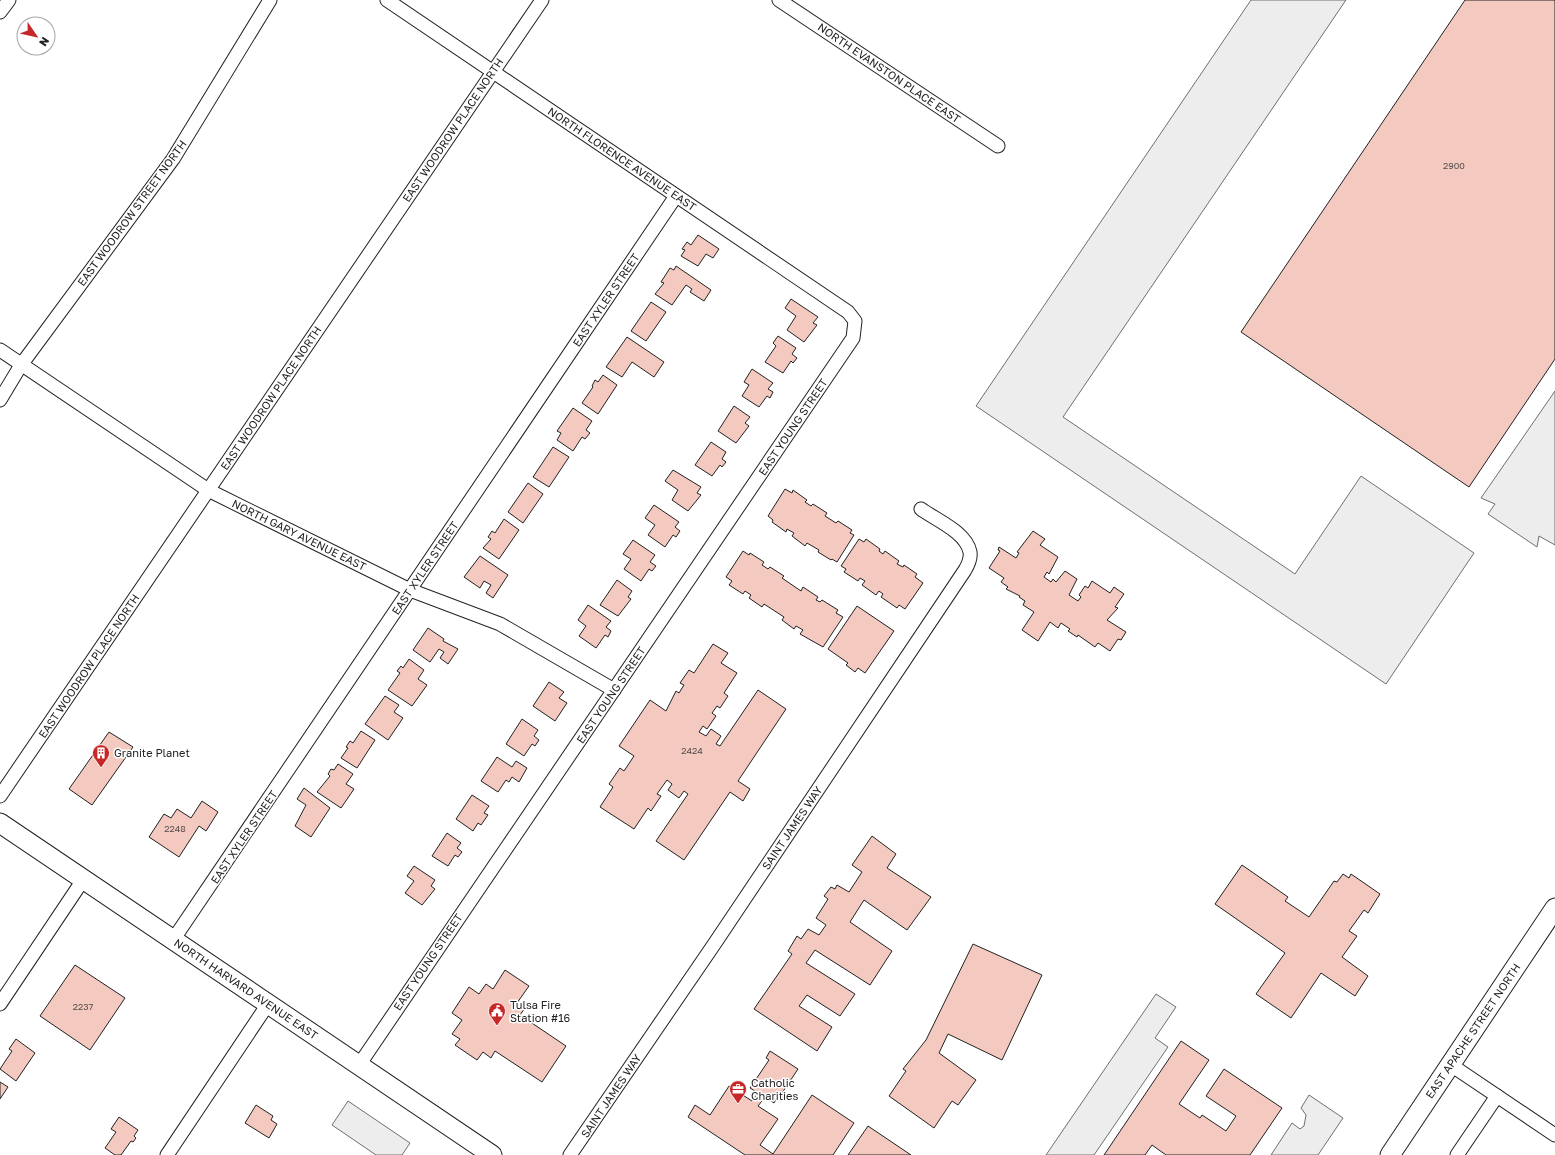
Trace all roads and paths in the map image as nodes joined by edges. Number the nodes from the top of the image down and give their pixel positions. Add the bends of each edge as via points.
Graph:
1 (9, 0) edge
2 (270, 0) edge
3 (387, 0) edge
4 (542, 0) edge
5 (779, 0) edge
6 (0, 12) edge
7 (493, 71) junction
8 (998, 146) dead end
9 (676, 196) junction
10 (854, 321) joint
11 (0, 350) edge
12 (21, 366) junction
13 (0, 400) edge
14 (208, 490) junction
15 (921, 509) dead end
16 (410, 590) junction
17 (614, 690) junction
18 (0, 796) edge
19 (0, 823) edge
20 (83, 880) junction
21 (1555, 908) edge
22 (173, 940) junction
23 (0, 1004) edge
24 (268, 1004) junction
25 (359, 1065) junction
26 (1451, 1065) junction
27 (1497, 1096) junction
28 (1555, 1135) edge
29 (166, 1155) edge
30 (492, 1155) edge
31 (570, 1155) edge
32 (1390, 1155) edge
33 (1457, 1155) edge

1 - 6 street
2 - 12 street, EAST WOODROW STREET NORTH via 173,159
3 - 7 street, NORTH FLORENCE AVENUE EAST
4 - 7 street, EAST WOODROW PLACE NORTH
5 - 8 street, NORTH EVANSTON PLACE EAST
7 - 9 street, NORTH FLORENCE AVENUE EAST
7 - 14 street, EAST WOODROW PLACE NORTH
9 - 10 street, NORTH FLORENCE AVENUE EAST via 848,312
9 - 16 street, EAST XYLER STREET
10 - 17 street, EAST YOUNG STREET via 853,338
11 - 12 street, NORTH GARY AVENUE EAST
12 - 13 street, EAST WOODROW STREET NORTH
12 - 14 street, NORTH GARY AVENUE EAST
14 - 16 street, NORTH GARY AVENUE EAST
14 - 18 street, EAST WOODROW PLACE NORTH
15 - 31 street, SAINT JAMES WAY via 959,535 966,543 970,553 965,570
16 - 17 street, NORTH GARY AVENUE EAST via 500,624
16 - 22 street, EAST XYLER STREET
17 - 25 street, EAST YOUNG STREET
19 - 20 main road, NORTH HARVARD AVENUE EAST
20 - 22 main road, NORTH HARVARD AVENUE EAST
20 - 23 street
21 - 26 main road, EAST APACHE STREET NORTH
22 - 24 main road, NORTH HARVARD AVENUE EAST
24 - 25 main road, NORTH HARVARD AVENUE EAST
24 - 29 street
25 - 30 main road, NORTH HARVARD AVENUE EAST
26 - 27 street
26 - 32 main road, EAST APACHE STREET NORTH
27 - 28 street
27 - 33 street

